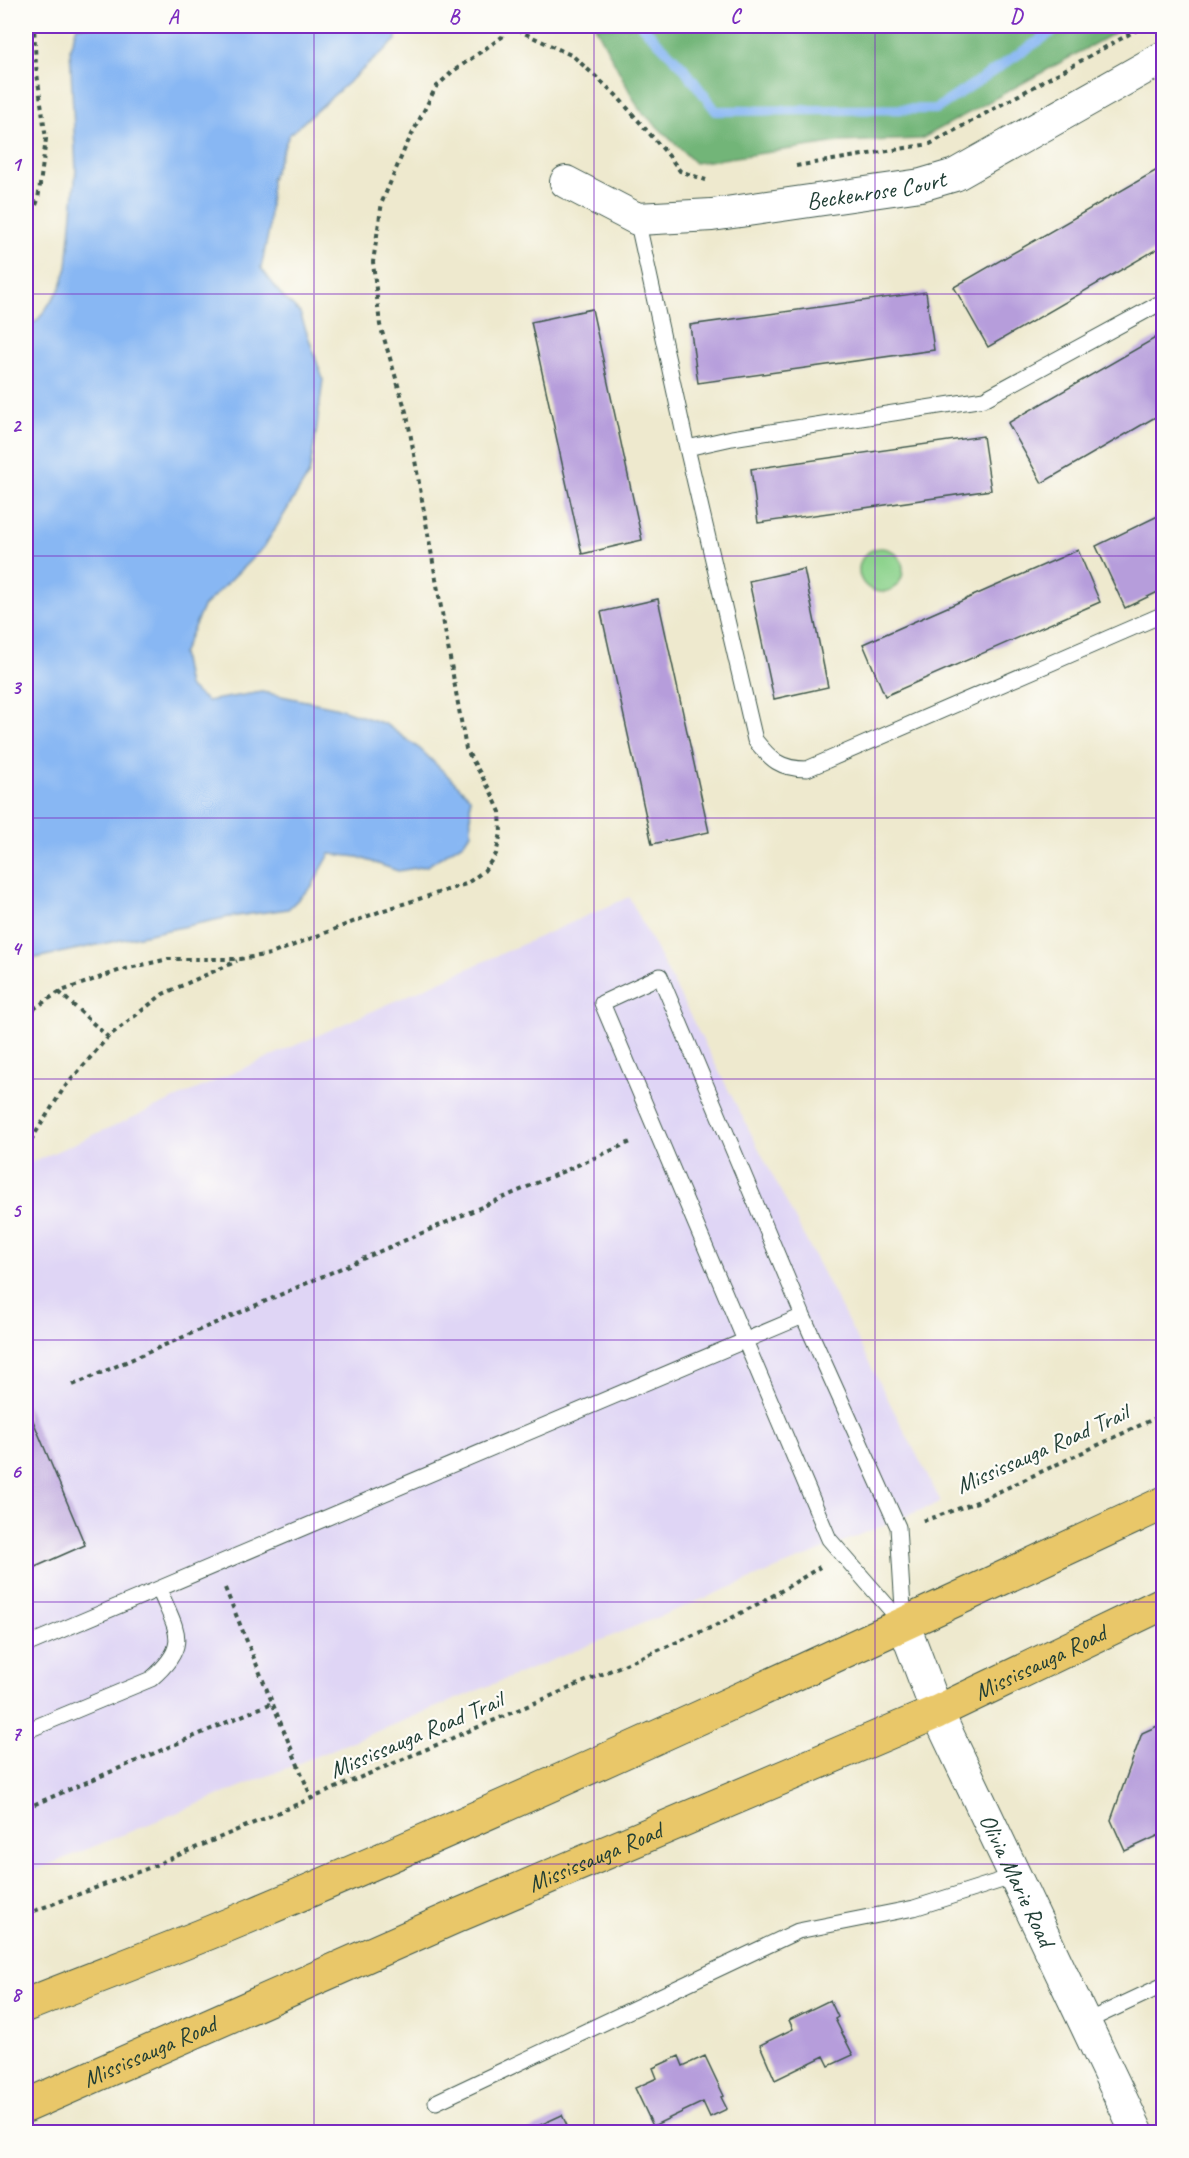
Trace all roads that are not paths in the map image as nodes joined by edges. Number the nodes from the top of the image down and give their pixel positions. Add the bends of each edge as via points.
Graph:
1 (1164, 57) edge
2 (566, 182) dead end
3 (638, 219) junction
4 (1164, 300) edge
5 (687, 448) junction
6 (1164, 614) edge
7 (803, 1316) junction
8 (746, 1341) junction
9 (1164, 1503) edge
10 (159, 1589) junction
11 (1164, 1603) edge
12 (904, 1625) junction
13 (26, 1645) edge
14 (937, 1712) junction
15 (26, 1731) edge
16 (1015, 1876) junction
17 (1164, 1985) edge
18 (26, 2005) edge
19 (1085, 2022) junction
20 (436, 2102) dead end
21 (26, 2106) edge
22 (1137, 2133) edge

1 - 3 street, Beckenrose Court via 955,175 921,185 712,215
2 - 3 street
3 - 5 lane
4 - 5 lane via 984,399
5 - 6 lane via 755,740 769,758 790,769 807,769
7 - 8 lane
7 - 8 lane via 660,976 602,1003
7 - 12 lane via 898,1527
8 - 10 lane
8 - 12 lane via 829,1539
9 - 12 main road
10 - 13 lane
10 - 15 lane via 179,1635 175,1653 165,1668 152,1680
11 - 14 main road, Mississauga Road
12 - 14 street, Olivia Marie Road
12 - 18 main road via 251,1916
14 - 16 street, Olivia Marie Road
14 - 21 main road, Mississauga Road via 459,1915
16 - 19 street, Olivia Marie Road
16 - 20 lane via 914,1908 798,1931
17 - 19 lane
19 - 22 street, Olivia Marie Road

